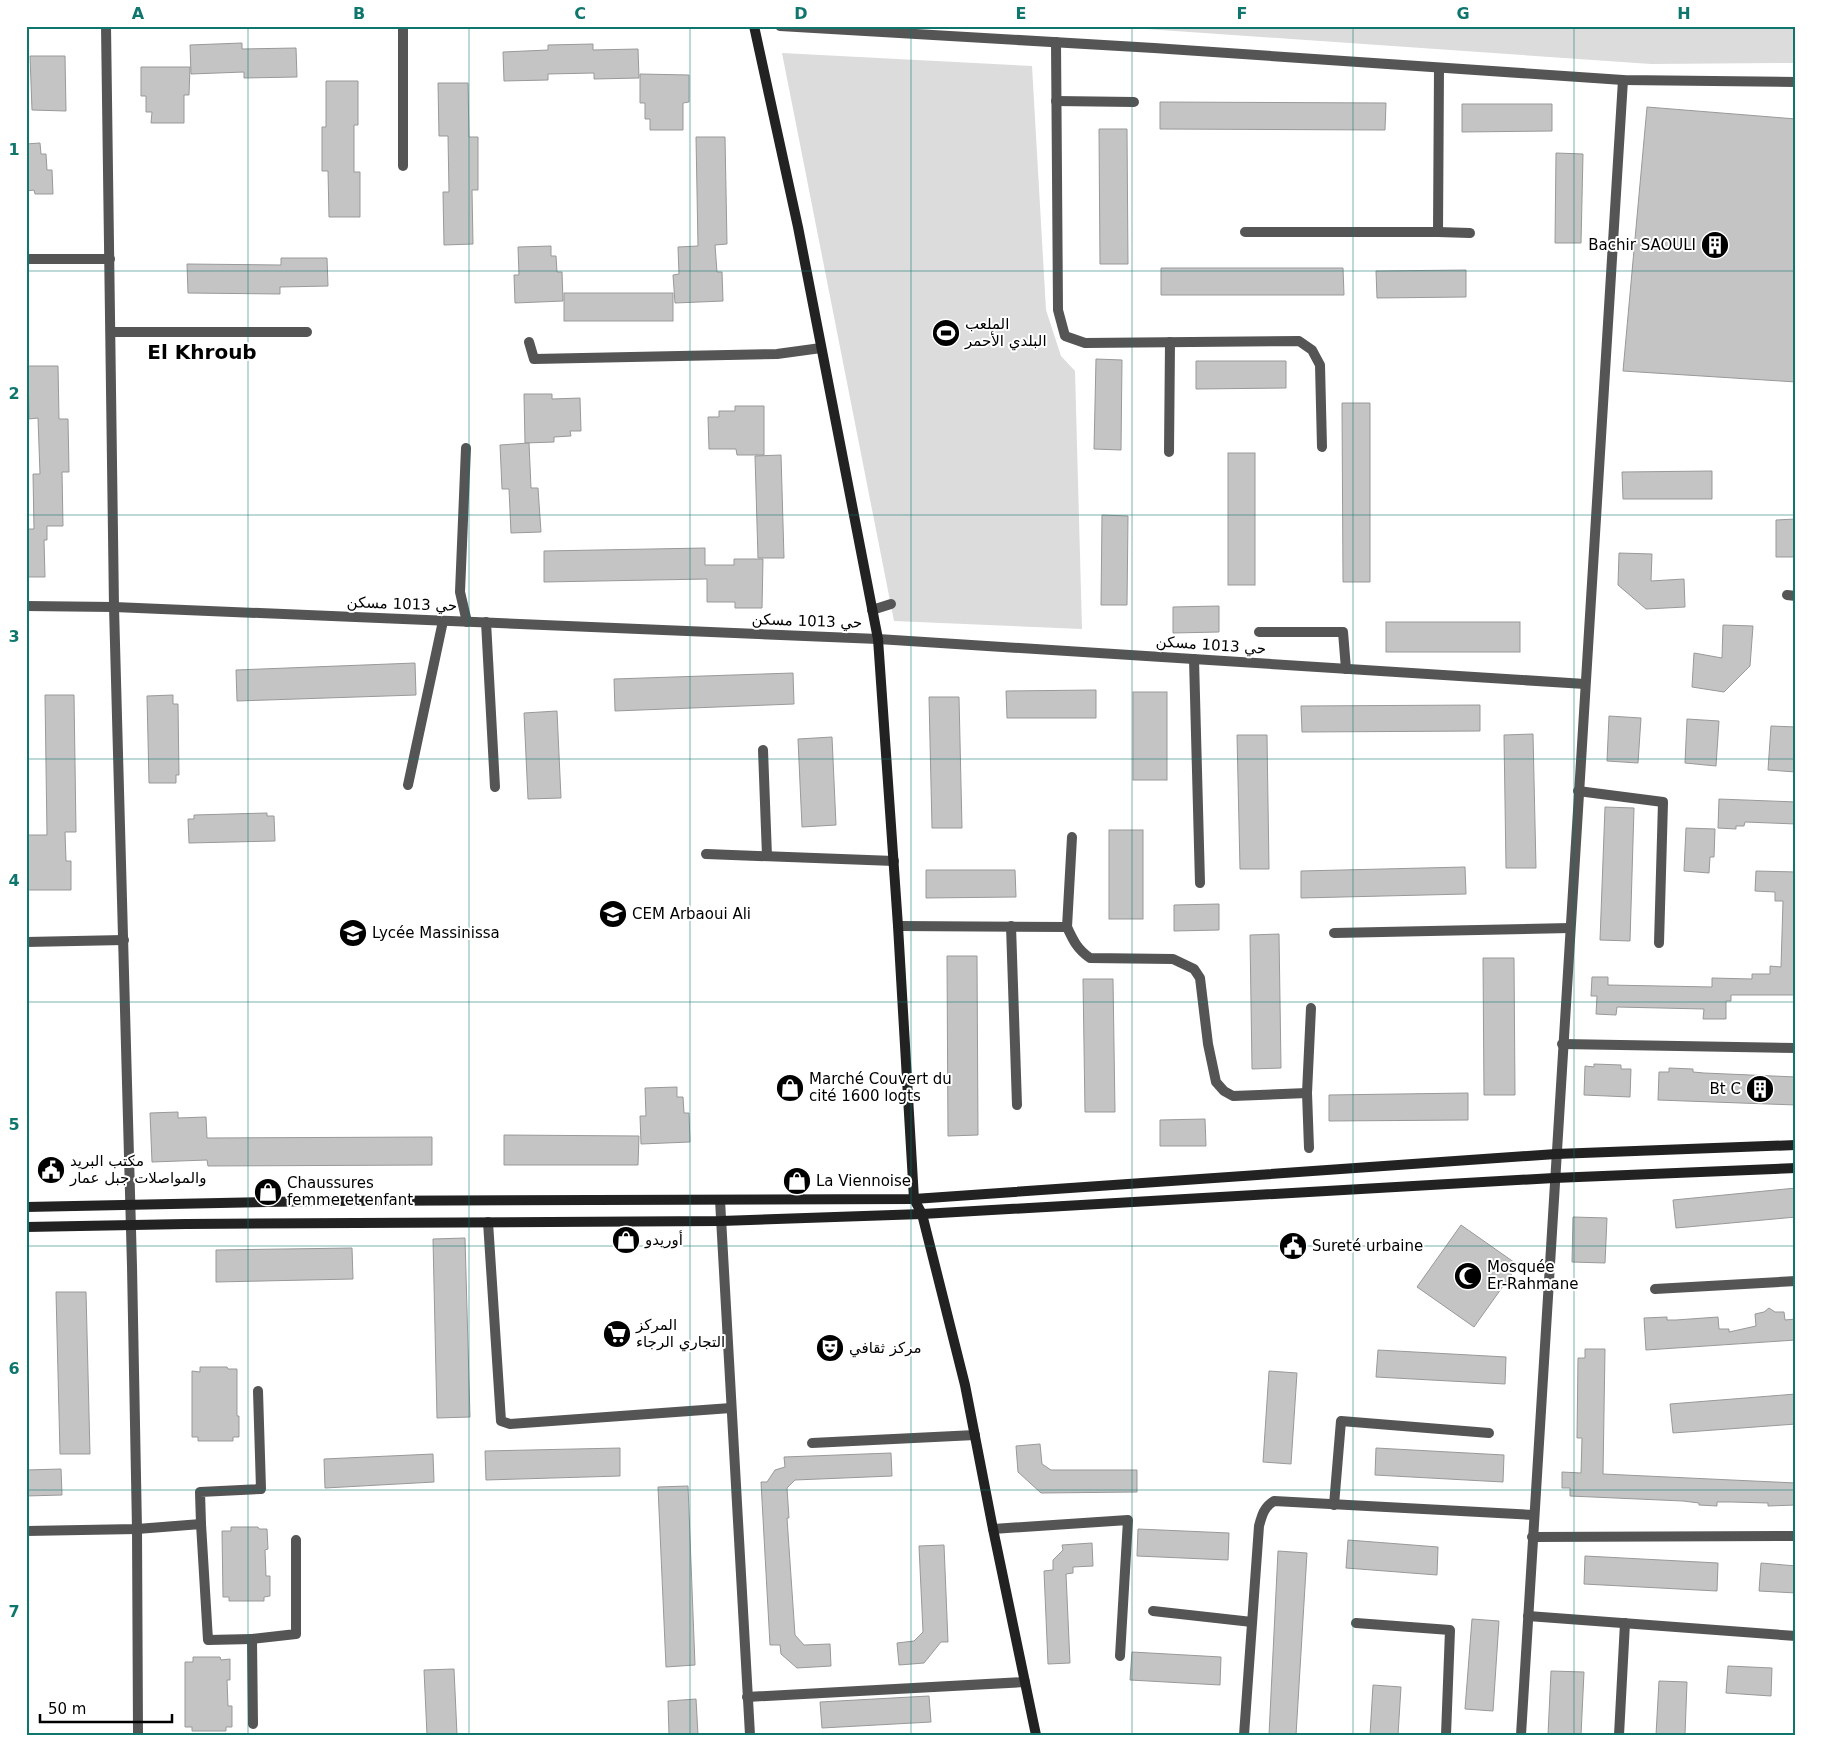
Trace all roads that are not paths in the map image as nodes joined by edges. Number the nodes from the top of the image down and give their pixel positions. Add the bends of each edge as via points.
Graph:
1 (106, 26) edge
2 (403, 26) edge
3 (754, 26) edge
4 (780, 26) edge
5 (1056, 42) junction
6 (1439, 68) junction
7 (1623, 80) junction
8 (1796, 82) edge
9 (1056, 101) junction
10 (1134, 102) dead end
11 (403, 166) dead end
12 (1245, 232) dead end
13 (1438, 232) junction
14 (1470, 233) dead end
15 (26, 259) edge
16 (110, 259) junction
17 (111, 332) junction
18 (308, 332) dead end
19 (529, 342) dead end
20 (1170, 342) junction
21 (822, 348) junction
22 (1322, 447) dead end
23 (466, 448) dead end
24 (1169, 452) dead end
25 (891, 604) dead end
26 (26, 606) edge
27 (114, 607) junction
28 (872, 610) junction
29 (443, 621) junction
30 (467, 622) junction
31 (486, 622) junction
32 (1259, 632) dead end
33 (878, 639) junction
34 (1194, 659) junction
35 (1346, 669) junction
36 (1585, 684) junction
37 (763, 750) dead end
38 (408, 785) dead end
39 (495, 787) dead end
40 (1578, 791) junction
41 (1072, 837) dead end
42 (706, 854) dead end
43 (767, 856) junction
44 (894, 861) junction
45 (1200, 883) dead end
46 (898, 926) junction
47 (1011, 926) junction
48 (1067, 927) junction
49 (1570, 928) junction
50 (1334, 933) dead end
51 (124, 940) junction
52 (26, 942) edge
53 (1659, 944) dead end
54 (1311, 1008) dead end
55 (1562, 1044) junction
56 (1796, 1048) edge
57 (1307, 1093) junction
58 (1017, 1105) dead end
59 (1796, 1145) edge
60 (1309, 1148) dead end
61 (1556, 1154) junction
62 (1796, 1168) edge
63 (1554, 1178) junction
64 (914, 1199) junction
65 (720, 1200) junction
66 (131, 1205) junction
67 (26, 1207) edge
68 (922, 1214) junction
69 (721, 1221) junction
70 (488, 1222) junction
71 (131, 1225) junction
72 (26, 1227) edge
73 (1796, 1281) edge
74 (1655, 1288) dead end
75 (258, 1391) dead end
76 (731, 1408) junction
77 (1490, 1433) dead end
78 (975, 1435) junction
79 (812, 1443) dead end
80 (1334, 1505) junction
81 (1534, 1515) junction
82 (201, 1524) junction
83 (137, 1529) junction
84 (993, 1529) junction
85 (26, 1532) edge
86 (1796, 1536) edge
87 (1532, 1537) junction
88 (296, 1540) dead end
89 (1153, 1610) dead end
90 (1528, 1616) junction
91 (1252, 1622) junction
92 (1625, 1623) junction
93 (1356, 1624) dead end
94 (1796, 1636) edge
95 (252, 1639) junction
96 (1120, 1656) dead end
97 (1025, 1682) junction
98 (748, 1697) junction
99 (253, 1724) dead end
100 (138, 1735) edge
101 (750, 1735) edge
102 (1036, 1735) edge
103 (1244, 1735) edge
104 (1446, 1735) edge
105 (1521, 1735) edge
106 (1619, 1735) edge

1 - 16 street
2 - 11 street
3 - 21 main road
4 - 5 street
5 - 6 street
5 - 9 street
6 - 7 street
6 - 13 street
7 - 8 street
7 - 36 street
9 - 10 street
9 - 20 street via 1058,310 1065,336 1085,343
12 - 13 street
13 - 14 street
15 - 16 street
16 - 17 street
17 - 18 street
17 - 27 street
19 - 21 street via 534,359 777,354
20 - 22 street via 1299,341 1312,350 1320,365
20 - 24 street
21 - 28 main road
23 - 30 street via 460,592
25 - 28 street
26 - 27 street, حي 1013 مسكن
27 - 29 street, حي 1013 مسكن
27 - 51 street
28 - 33 main road
29 - 30 street, حي 1013 مسكن
29 - 38 street
30 - 31 street, حي 1013 مسكن
31 - 33 street, حي 1013 مسكن
31 - 39 street
32 - 35 street via 1343,632
33 - 34 street, حي 1013 مسكن
33 - 44 main road
34 - 35 street, حي 1013 مسكن
34 - 45 street
35 - 36 street, حي 1013 مسكن
36 - 40 street
37 - 43 street
40 - 49 street
40 - 53 street via 1662,802
41 - 48 street
42 - 43 street
43 - 44 street
44 - 46 main road
46 - 47 street
46 - 64 main road
47 - 48 street
47 - 58 street
48 - 57 street via 1075,944 1090,958 1173,959 1194,968 1200,978 1216,1082 1224,1091 1233,1096
49 - 50 street
49 - 55 street
51 - 52 street
51 - 66 street
54 - 57 street
55 - 56 street
55 - 61 street
57 - 60 street
59 - 61 main road
61 - 63 street
61 - 64 main road
62 - 63 main road
63 - 68 main road
63 - 81 street
64 - 65 main road
64 - 68 main road
65 - 66 main road
65 - 69 street
66 - 67 main road
66 - 71 street
68 - 69 main road
68 - 78 main road
69 - 70 main road
69 - 76 street
70 - 71 main road
70 - 76 street via 501,1421 510,1424
71 - 72 main road
71 - 83 street
73 - 74 street
75 - 82 street via 261,1489 200,1492
76 - 98 street
77 - 80 street via 1341,1421
78 - 79 street
78 - 84 main road
80 - 81 street
80 - 91 street via 1274,1501 1265,1508 1259,1526
81 - 87 street
82 - 83 street
82 - 95 street via 208,1640
83 - 85 street
83 - 100 street
84 - 96 street via 1128,1520
84 - 97 main road
86 - 87 street
87 - 90 street
88 - 95 street via 296,1634
89 - 91 street
90 - 92 street
90 - 105 street
91 - 103 street
92 - 94 street
92 - 106 street
93 - 104 street via 1450,1630
95 - 99 street
97 - 98 street
97 - 102 main road
98 - 101 street

